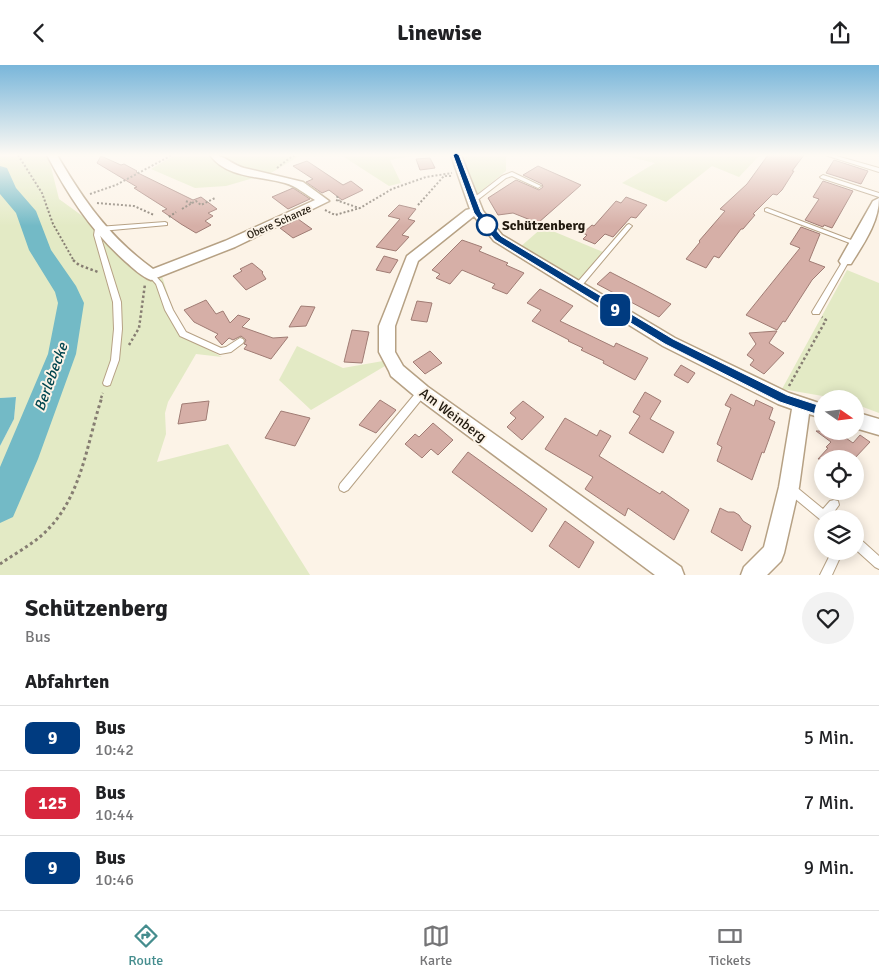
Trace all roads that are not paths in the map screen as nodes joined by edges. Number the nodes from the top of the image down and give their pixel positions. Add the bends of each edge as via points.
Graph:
1 (65, 179) edge
2 (287, 179) edge
3 (465, 179) edge
4 (502, 179) edge
5 (521, 179) edge
6 (829, 179) edge
7 (538, 186) dead end
8 (879, 195) edge
9 (879, 201) edge
10 (475, 207) junction
11 (767, 210) dead end
12 (165, 224) road end
13 (629, 226) dead end
14 (98, 229) junction
15 (857, 244) junction
16 (846, 261) joint
17 (151, 275) junction
18 (577, 287) junction
19 (816, 312) road end
20 (240, 341) dead end
21 (107, 383) road end
22 (422, 392) junction
23 (792, 402) junction
24 (814, 409) edge
25 (864, 423) edge
26 (879, 427) edge
27 (344, 487) dead end
28 (789, 487) junction
29 (834, 505) dead end
30 (817, 510) edge
31 (831, 510) edge
32 (864, 550) edge
33 (834, 560) edge
34 (879, 563) edge
35 (673, 575) edge
36 (752, 575) edge
37 (826, 575) edge

1 - 14 street
2 - 17 street, Obere Schanze via 323,201 230,244
3 - 10 street
4 - 10 lane
5 - 7 lane
6 - 8 lane
9 - 15 street
10 - 18 street via 498,238
10 - 22 street, Am Weinberg via 412,259 386,326 387,352 397,371
11 - 15 lane
12 - 14 lane
13 - 18 lane
14 - 17 street via 126,258
14 - 21 lane via 117,302 115,360
15 - 16 street
16 - 19 lane
17 - 20 lane via 159,283 183,334 220,351 228,350
18 - 23 street via 669,342
22 - 27 lane
22 - 35 street, Am Weinberg
23 - 24 street
23 - 28 street
25 - 26 street
28 - 30 lane
28 - 36 street via 773,553
29 - 31 lane
32 - 34 lane
33 - 37 lane

